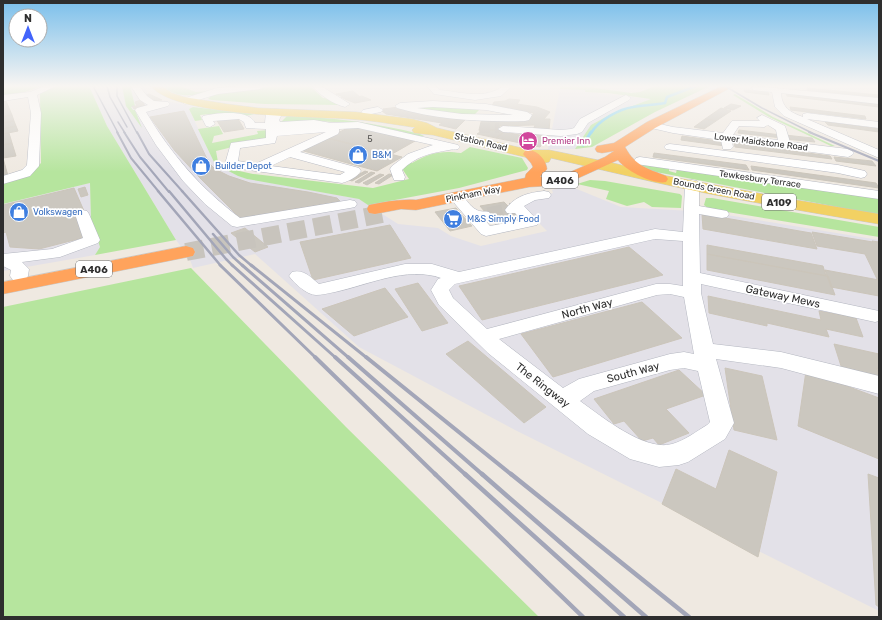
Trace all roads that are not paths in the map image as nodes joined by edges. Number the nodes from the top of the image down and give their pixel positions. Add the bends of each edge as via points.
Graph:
1 (36, 115) edge
2 (143, 115) edge
3 (271, 115) edge
4 (273, 115) edge
5 (368, 115) edge
6 (436, 115) edge
7 (481, 115) edge
8 (527, 115) edge
9 (595, 115) edge
10 (673, 115) edge
11 (789, 115) edge
12 (795, 115) edge
13 (475, 123) junction
14 (210, 124) dead end
15 (879, 125) edge
16 (651, 126) junction
17 (499, 128) tunnel mouth
18 (330, 130) junction
19 (271, 133) junction
20 (833, 135) junction
21 (726, 137) junction
22 (872, 140) dead end
23 (459, 144) junction
24 (306, 145) junction
25 (785, 145) junction
26 (670, 147) dead end
27 (620, 149) junction
28 (828, 150) junction
29 (848, 153) dead end
30 (287, 154) junction
31 (530, 154) junction
32 (727, 154) junction
33 (879, 154) edge
34 (232, 156) junction
35 (640, 161) dead end
36 (583, 165) junction
37 (257, 168) junction
38 (838, 169) junction
39 (861, 174) dead end
40 (399, 177) dead end
41 (658, 178) junction
42 (3, 180) edge
43 (533, 184) junction
44 (692, 184) junction
45 (879, 196) edge
46 (456, 197) junction
47 (350, 204) dead end
48 (692, 209) junction
49 (378, 212) tunnel mouth
50 (82, 214) dead end
51 (722, 214) dead end
52 (875, 219) edge
53 (691, 237) junction
54 (3, 260) edge
55 (298, 276) dead end
56 (11, 277) edge
57 (459, 278) junction
58 (692, 285) junction
59 (3, 288) edge
60 (875, 316) dead end
61 (484, 337) junction
62 (706, 357) junction
63 (879, 385) edge
64 (563, 400) junction

1 - 42 street via 33,166 26,173
2 - 47 street via 172,160 207,199 237,223
3 - 19 street
4 - 18 street via 276,126 312,123
5 - 23 main road, Station Road / A109 via 392,121 394,124 433,131
6 - 13 street
7 - 13 street
8 - 13 street via 526,118
9 - 17 street via 573,132
10 - 16 highway, A406
11 - 20 street
12 - 15 street
13 - 23 street
14 - 19 street via 207,118 241,116 249,121 250,126
16 - 21 street, Lower Maidstone Road
16 - 27 highway, A406
18 - 19 street
18 - 23 street via 358,125
18 - 24 street
19 - 34 street via 234,145
20 - 22 street
20 - 33 street
21 - 25 street, Lower Maidstone Road
21 - 25 street via 736,122 763,121 784,127
21 - 32 street
23 - 31 main road, Station Road / A109
23 - 40 street via 432,148 406,159 396,169
24 - 30 street
24 - 34 street
25 - 28 street, Lower Maidstone Road
26 - 32 street
27 - 36 highway, A406
27 - 36 highway, A406 via 601,149
27 - 41 highway via 631,166
28 - 29 street, Lower Maidstone Road
28 - 38 street
30 - 34 street
30 - 37 street
30 - 37 street via 356,171 342,179
31 - 36 main road, Station Road / A109 via 544,160
31 - 43 highway via 540,166 533,174
32 - 38 street
34 - 37 street via 231,164
35 - 45 street, Tewkesbury Terrace
36 - 41 main road, Bounds Green Road / A109 via 620,177
36 - 43 highway, Pinkham Way / A406
36 - 43 highway, Pinkham Way / A406 via 563,180
38 - 39 street
41 - 44 main road, Bounds Green Road / A109
43 - 46 highway, Pinkham Way / A406
43 - 46 street via 514,208 532,222 486,231 480,215
44 - 48 street, The Ringway
44 - 52 main road, Bounds Green Road / A109
46 - 49 highway, Pinkham Way / A406 via 404,210
48 - 51 street
48 - 53 street, The Ringway
50 - 54 street via 92,240 54,254
53 - 57 street, The Ringway via 655,234
53 - 58 street, The Ringway
54 - 56 street via 20,269
55 - 57 street via 316,290 405,269 432,269
56 - 59 highway, A406 via 183,249
57 - 61 street, The Ringway via 444,283 440,290 446,301
58 - 60 street, Gateway Mews
58 - 61 street, North Way via 656,290
58 - 62 street, The Ringway
61 - 64 street, The Ringway
62 - 63 street, South Way via 781,360
62 - 64 street, South Way via 670,362 587,385
62 - 64 street, The Ringway via 722,423 716,432 679,454 659,456 639,451 597,427

